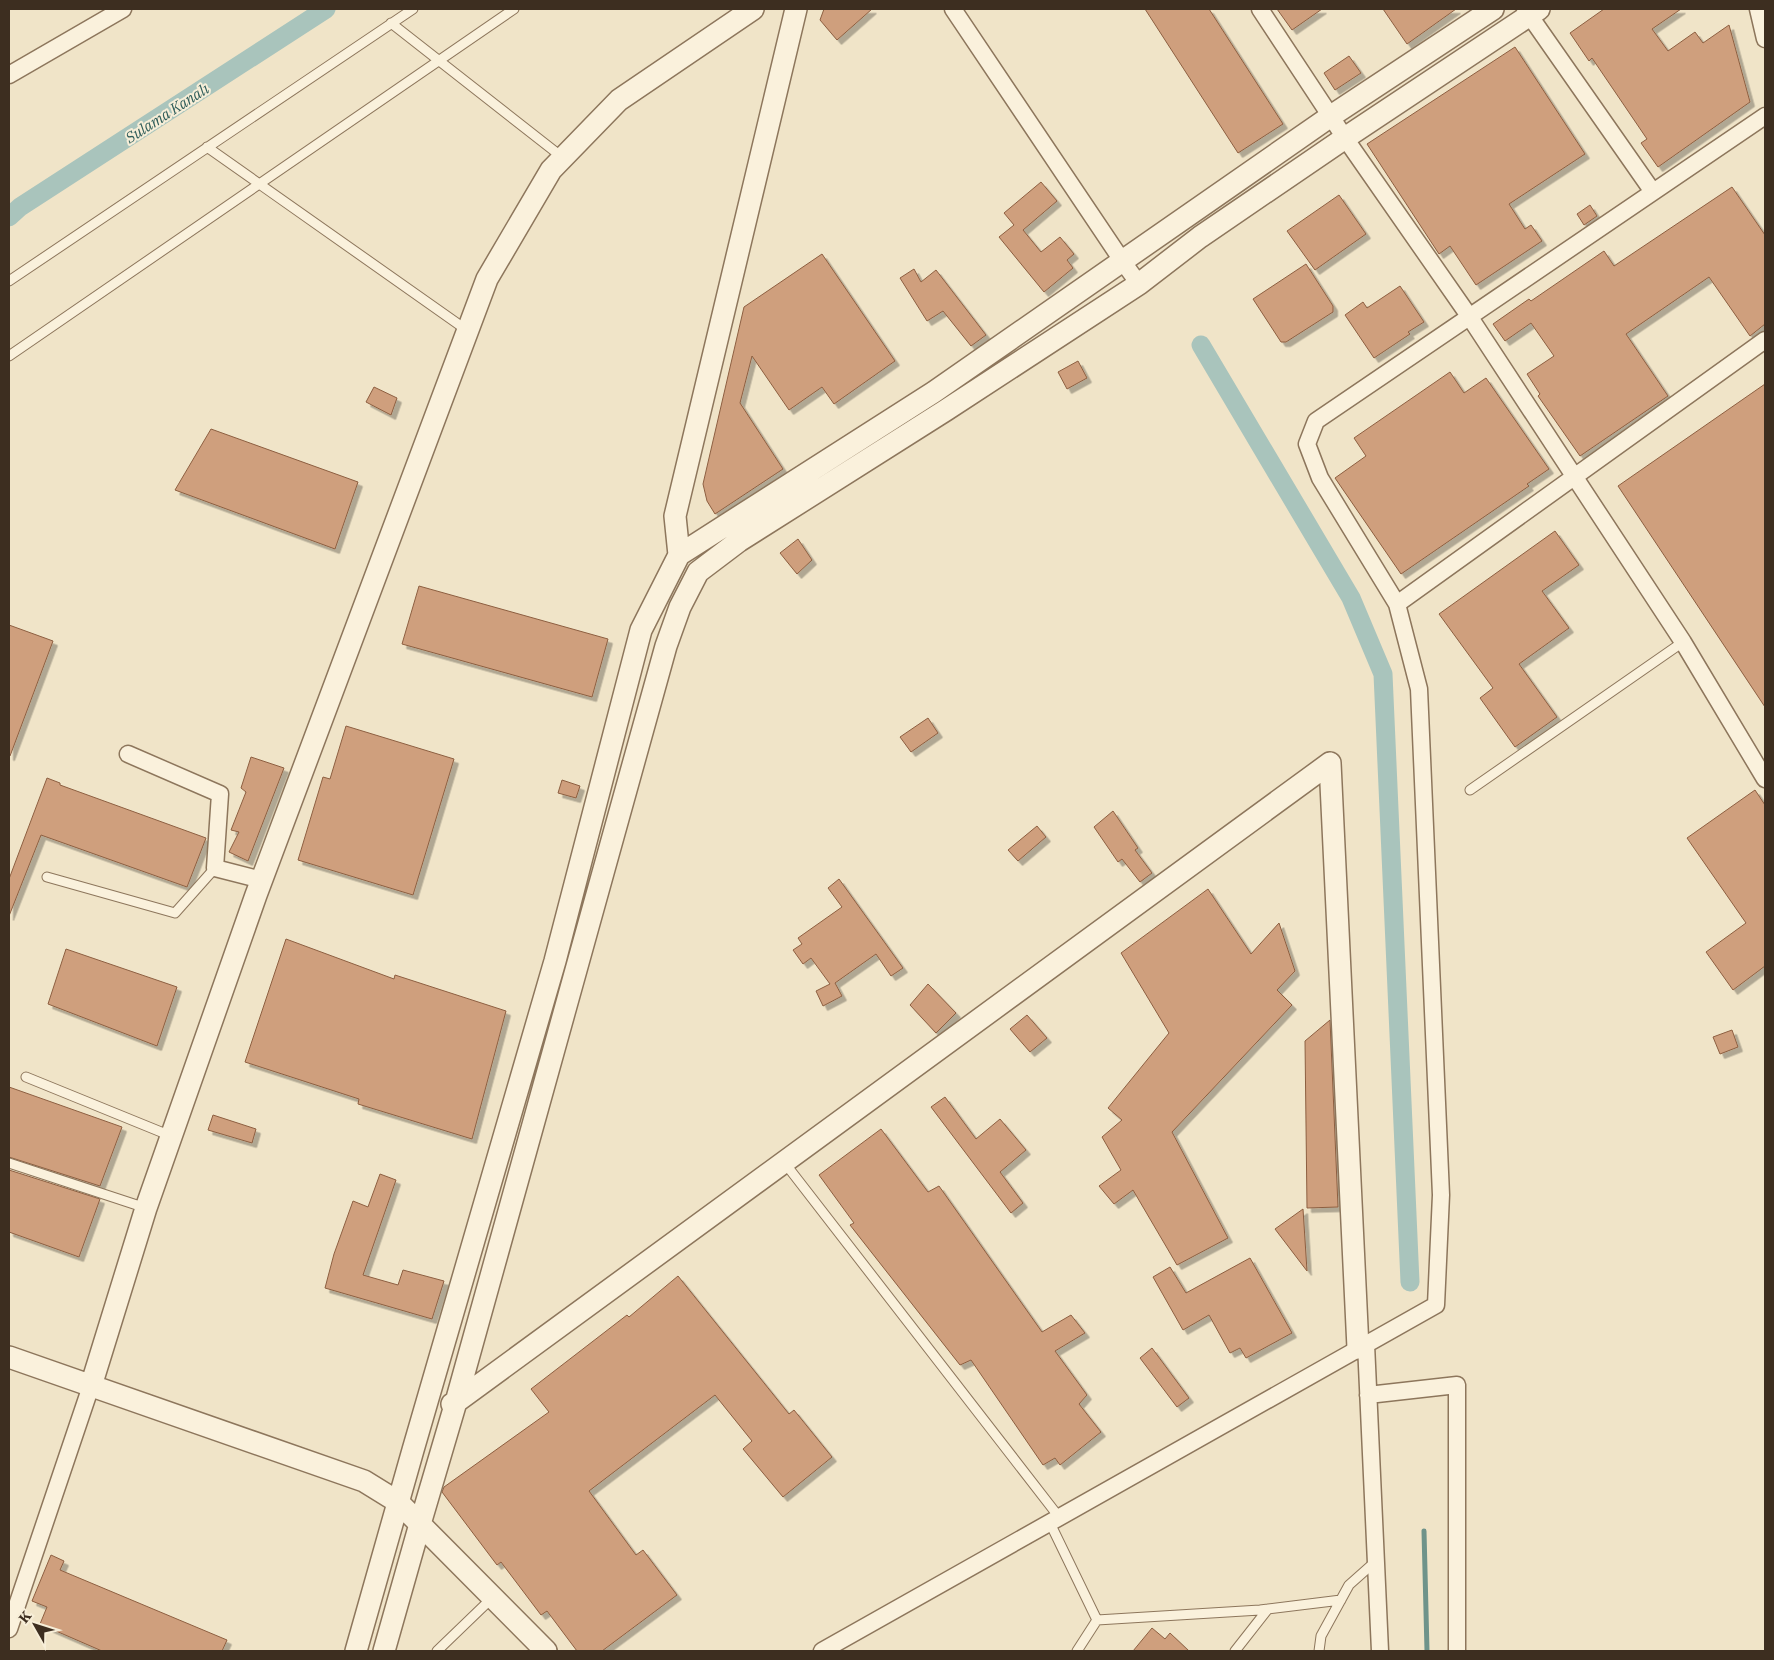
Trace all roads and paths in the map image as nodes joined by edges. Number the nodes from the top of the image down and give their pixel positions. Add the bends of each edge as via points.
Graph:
1 (123, 9) edge
2 (413, 9) edge
3 (514, 9) edge
4 (753, 9) edge
5 (796, 9) edge
6 (953, 9) edge
7 (1260, 9) edge
8 (1493, 9) edge
9 (1758, 9) edge
10 (1531, 11) edge
11 (392, 23) junction
12 (1765, 39) edge
13 (440, 61) junction
14 (9, 75) edge
15 (1331, 116) junction
16 (1765, 116) edge
17 (1345, 138) junction
18 (207, 147) junction
19 (563, 158) junction
20 (259, 184) junction
21 (1653, 192) junction
22 (1123, 262) junction
23 (9, 281) edge
24 (1139, 284) junction
25 (1470, 316) junction
26 (468, 331) junction
27 (1765, 340) edge
28 (9, 356) edge
29 (1575, 477) junction
30 (679, 555) junction
31 (1397, 604) junction
32 (1683, 642) junction
33 (128, 754) dead end
34 (1760, 761) edge
35 (1765, 779) edge
36 (1470, 790) dead end
37 (215, 868) junction
38 (47, 877) dead end
39 (262, 880) junction
40 (26, 1077) dead end
41 (171, 1136) junction
42 (784, 1162) junction
43 (9, 1163) edge
44 (146, 1208) junction
45 (1362, 1346) junction
46 (9, 1358) edge
47 (91, 1386) junction
48 (1368, 1395) junction
49 (456, 1402) junction
50 (423, 1413) junction
51 (398, 1502) junction
52 (1054, 1520) junction
53 (420, 1524) junction
54 (1376, 1560) junction
55 (492, 1598) junction
56 (1340, 1600) junction
57 (1268, 1608) junction
58 (1097, 1620) junction
59 (9, 1629) edge
60 (356, 1651) edge
61 (384, 1651) edge
62 (438, 1651) edge
63 (546, 1651) edge
64 (822, 1651) edge
65 (1077, 1651) edge
66 (1235, 1651) edge
67 (1318, 1651) edge
68 (1380, 1651) edge
69 (1458, 1651) edge

1 - 14 street
2 - 11 lane
3 - 13 lane
4 - 19 street via 619,100
5 - 30 street via 675,516
6 - 22 street
7 - 15 street
8 - 15 street
9 - 12 street
10 - 17 street
10 - 21 street
11 - 13 lane
11 - 18 lane
13 - 19 lane
13 - 20 lane
15 - 17 street
15 - 22 street
16 - 21 street
17 - 24 street via 1200,237
17 - 25 street
18 - 20 lane
18 - 23 lane
19 - 26 street via 551,170 488,279
20 - 26 lane
20 - 28 lane
21 - 25 street
22 - 24 street
22 - 30 street via 934,392
24 - 49 street via 739,541 698,572 680,607 666,646
25 - 29 street
25 - 31 street via 1316,421 1307,444 1320,478
26 - 39 street
27 - 29 street
29 - 31 street
29 - 32 street
30 - 50 street via 641,630 555,962
31 - 45 street via 1419,689 1441,1195 1438,1268 1436,1305
32 - 34 street
32 - 36 lane
33 - 37 street via 220,794
34 - 35 street
37 - 38 lane via 175,913
37 - 39 street
39 - 41 street
40 - 41 lane
41 - 44 street
42 - 45 street via 1330,762
42 - 49 street
42 - 52 lane
43 - 44 lane
44 - 47 street
45 - 48 street
45 - 52 street
46 - 47 street
47 - 51 street via 364,1481
47 - 59 street
48 - 54 street
48 - 69 street via 1457,1385
49 - 50 street
49 - 53 street
50 - 51 street
51 - 53 street
51 - 60 street
52 - 58 lane
52 - 64 street
53 - 55 street
53 - 61 street
54 - 56 lane via 1349,1585
54 - 68 street
55 - 62 lane
55 - 63 street
56 - 57 lane
56 - 67 lane via 1321,1636
57 - 58 lane
57 - 66 lane
58 - 65 lane

